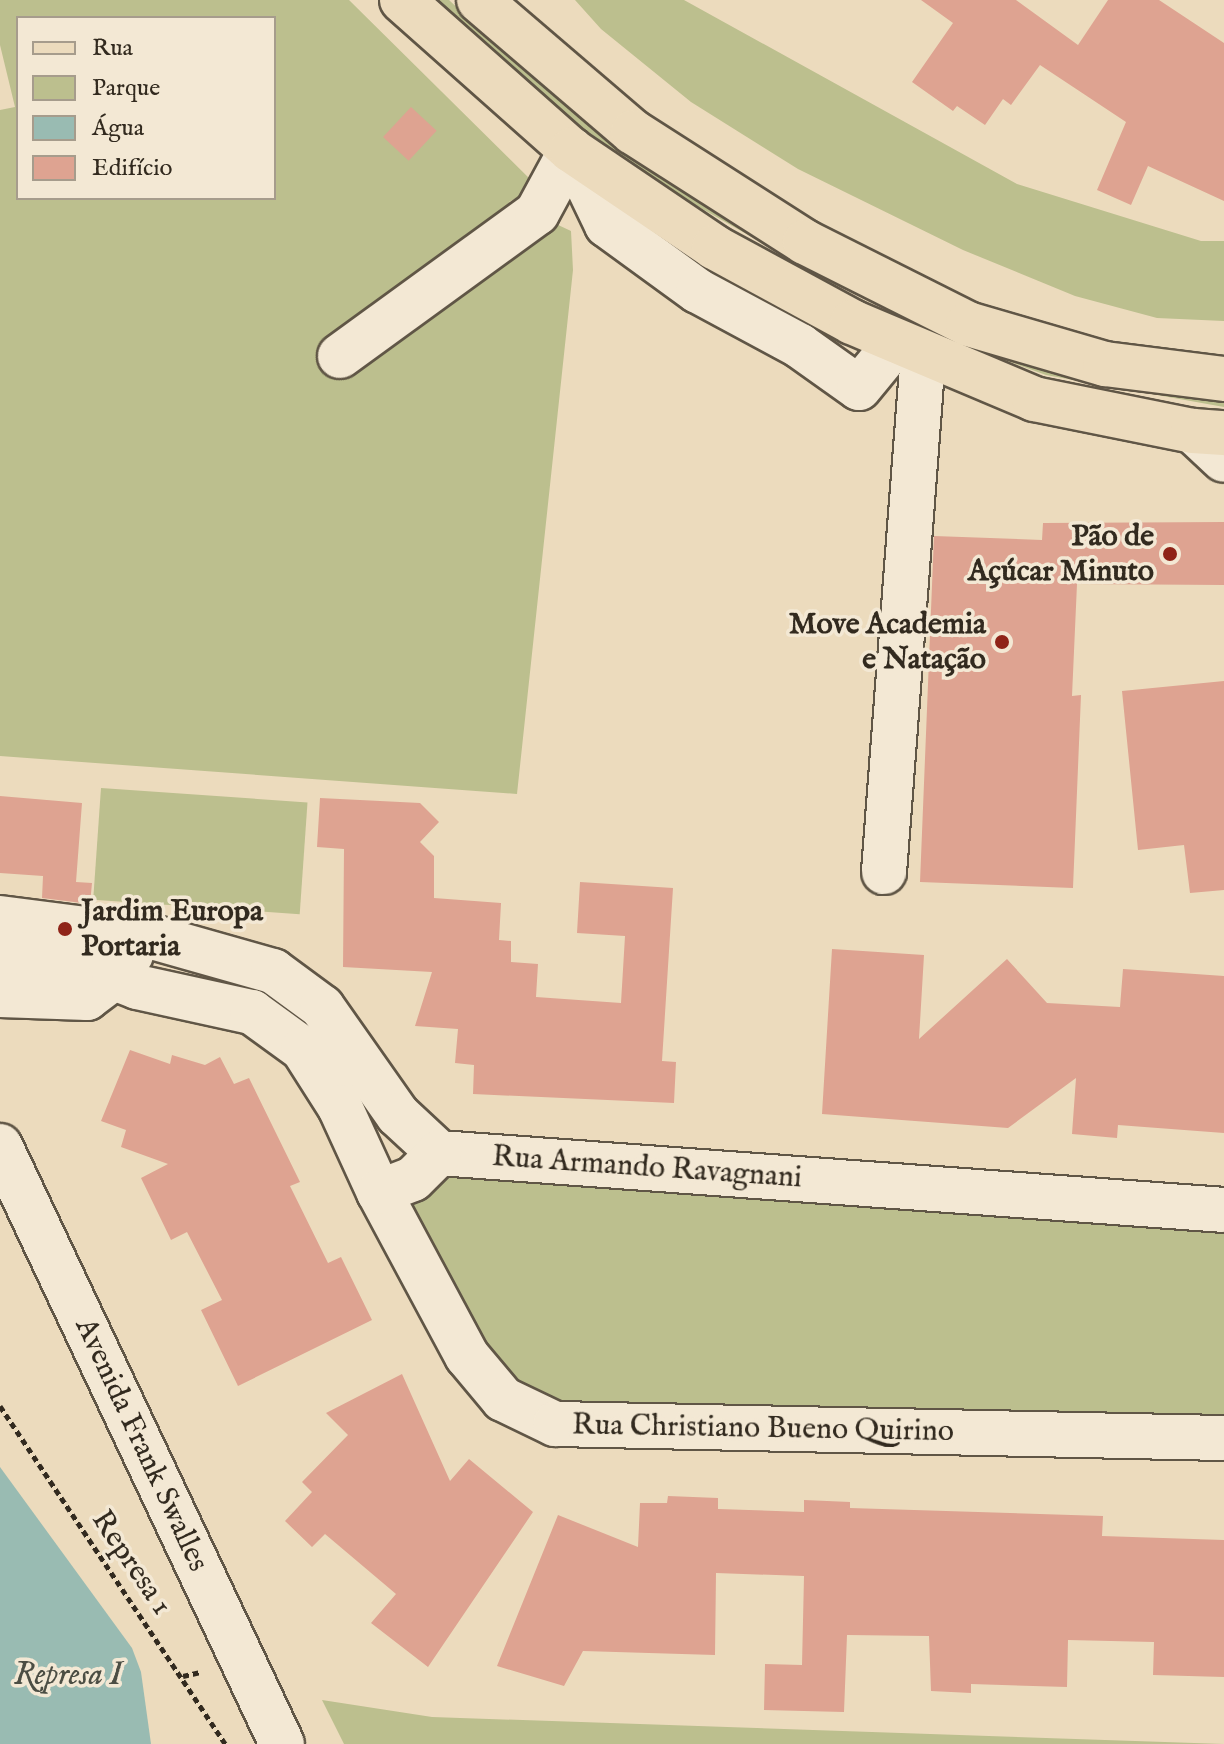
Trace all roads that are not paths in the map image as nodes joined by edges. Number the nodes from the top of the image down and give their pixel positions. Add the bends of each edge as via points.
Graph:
1 (402, 0) edge
2 (479, 0) edge
3 (571, 150) junction
4 (909, 350) junction
5 (340, 356) dead end
6 (1224, 379) edge
7 (1214, 441) edge
8 (884, 872) dead end
9 (0, 918) edge
10 (156, 938) junction
11 (0, 953) edge
12 (114, 978) junction
13 (0, 995) edge
14 (0, 1146) edge
15 (439, 1153) junction
16 (379, 1192) junction
17 (1224, 1210) edge
18 (1224, 1438) edge
19 (282, 1744) edge

1 - 3 main road
2 - 6 main road via 633,132 805,242 968,324 1105,364
3 - 4 main road via 714,247
3 - 4 street via 607,225 698,291 800,346 859,388
3 - 5 street via 537,213
4 - 7 main road via 1034,399
4 - 8 street
9 - 10 street
10 - 12 street via 132,953
10 - 15 street via 273,971 322,1007 398,1115
11 - 12 street via 92,958
12 - 13 street via 87,998
12 - 16 street via 252,1012 303,1049 340,1107
14 - 19 street, Avenida Frank Swalles
15 - 16 street via 413,1179
15 - 17 street, Rua Armando Ravagnani
16 - 18 street, Rua Christiano Bueno Quirino via 467,1356 503,1399 555,1424

